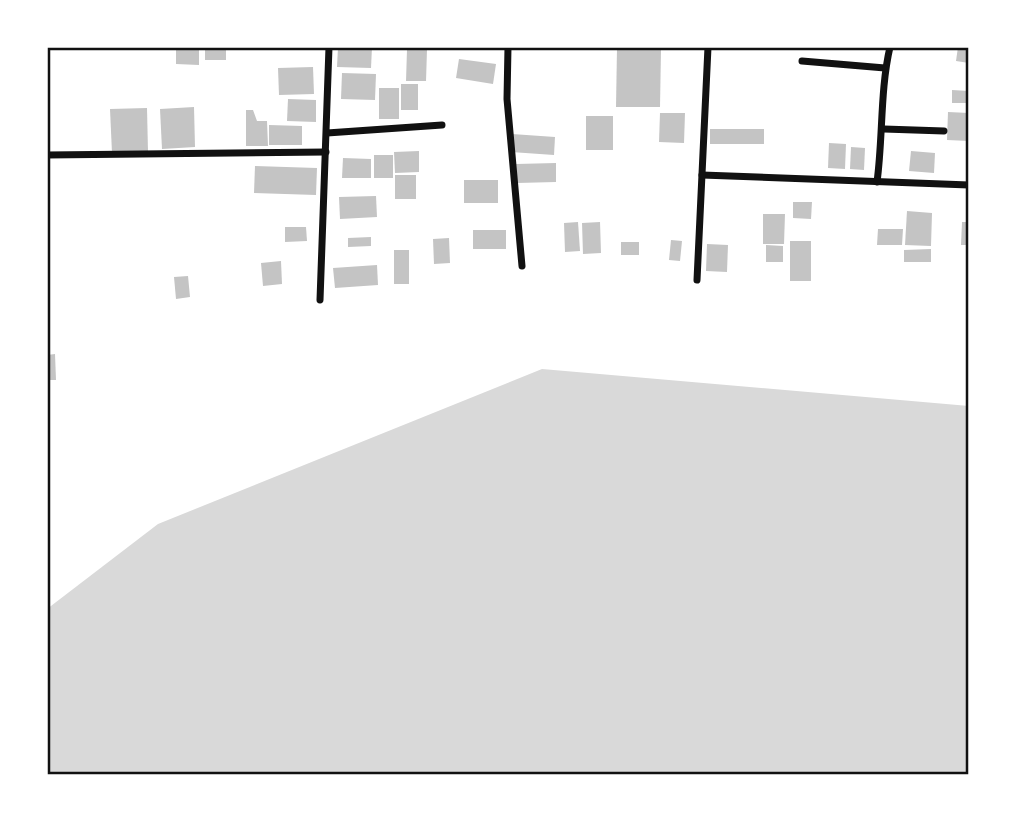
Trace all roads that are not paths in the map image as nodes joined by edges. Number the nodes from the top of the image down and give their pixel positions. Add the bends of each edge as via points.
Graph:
1 (329, 47) edge
2 (508, 47) edge
3 (708, 47) edge
4 (890, 47) edge
5 (802, 61) dead end
6 (885, 68) junction
7 (442, 125) dead end
8 (884, 129) junction
9 (944, 131) dead end
10 (327, 133) junction
11 (326, 152) junction
12 (47, 155) edge
13 (702, 175) junction
14 (877, 182) junction
15 (969, 184) edge
16 (522, 265) dead end
17 (697, 280) dead end
18 (320, 300) dead end

1 - 10 street
2 - 16 street via 507,99
3 - 13 street
4 - 6 street
5 - 6 street
6 - 8 street
7 - 10 street
8 - 9 street
8 - 14 street
10 - 11 street
11 - 12 street
11 - 18 street
13 - 14 street
13 - 17 street
14 - 15 street

